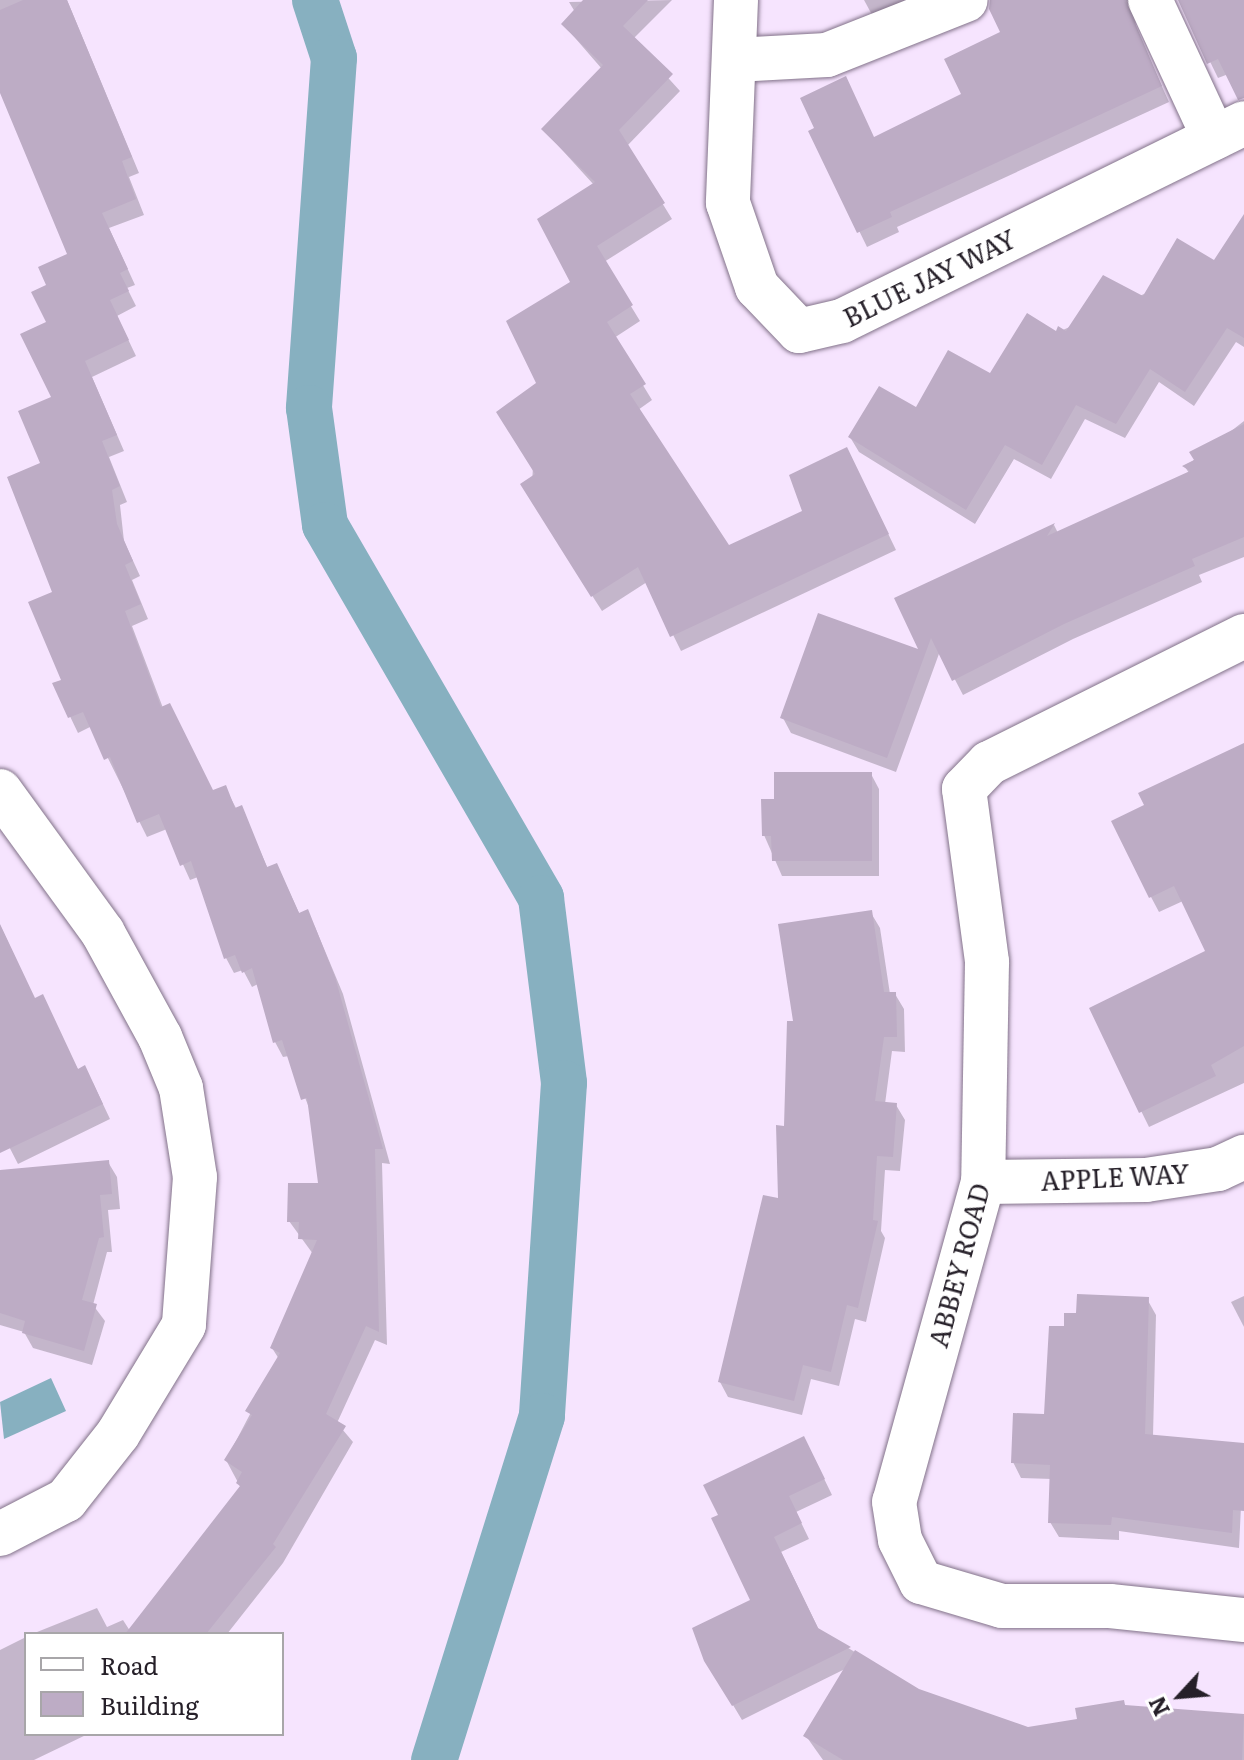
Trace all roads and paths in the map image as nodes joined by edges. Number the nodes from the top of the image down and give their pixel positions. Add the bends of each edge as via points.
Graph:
1 (736, 0) edge
2 (966, 0) edge
3 (1150, 0) edge
4 (735, 60) junction
5 (1229, 130) edge
6 (1244, 636) edge
7 (0, 791) edge
8 (1244, 1157) edge
9 (983, 1182) junction
10 (3, 1525) edge
11 (1244, 1620) edge

1 - 4 street, BLUE JAY WAY
2 - 4 street via 827,55
3 - 5 street
4 - 5 street, BLUE JAY WAY via 728,203 757,287 799,331 842,321
6 - 9 street, ABBEY ROAD via 989,763 964,789 987,962
7 - 10 street via 103,933 160,1037 181,1088 195,1177 184,1325 118,1434 66,1500
8 - 9 street, APPLE WAY via 1218,1169 1146,1180
9 - 11 street, ABBEY ROAD via 894,1502 900,1540 921,1582 1002,1606 1110,1606

